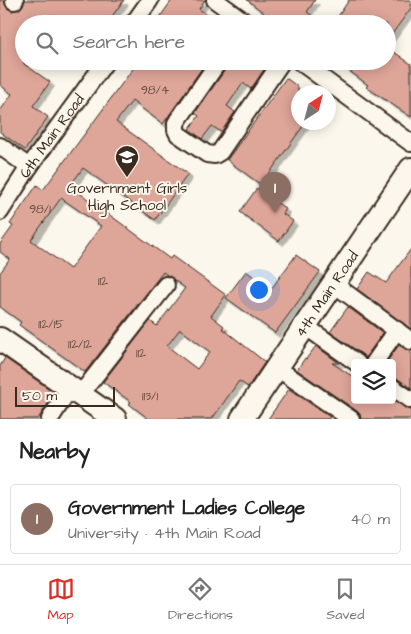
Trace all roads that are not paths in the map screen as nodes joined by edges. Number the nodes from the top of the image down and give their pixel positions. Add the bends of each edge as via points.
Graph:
1 (150, 0) edge
2 (216, 0) edge
3 (139, 15) edge
4 (236, 15) edge
5 (99, 70) edge
6 (213, 70) edge
7 (276, 70) edge
8 (311, 70) edge
9 (411, 143) edge
10 (0, 146) edge
11 (29, 167) junction
12 (411, 169) edge
13 (0, 212) edge
14 (334, 284) junction
15 (166, 285) dead end
16 (305, 326) junction
17 (397, 330) junction
18 (0, 339) edge
19 (411, 340) edge
20 (351, 359) edge
21 (377, 359) edge
22 (277, 368) junction
23 (396, 390) edge
24 (75, 391) junction
25 (411, 400) edge
26 (50, 419) edge
27 (115, 419) edge
28 (242, 419) edge
29 (351, 419) edge

1 - 3 street
2 - 4 street
5 - 11 street, 6th Main Road
6 - 7 street via 176,127 178,134 207,154 214,155 220,152
8 - 9 street
10 - 11 street
11 - 13 street, 6th Main Road
12 - 14 street, 4th Main Road
14 - 16 street, 4th Main Road
14 - 17 street
15 - 24 street
16 - 20 street
16 - 22 street, 4th Main Road
17 - 19 street
17 - 21 street
18 - 24 street
22 - 28 street, 4th Main Road
22 - 29 street
23 - 25 street
24 - 26 street
24 - 27 street

